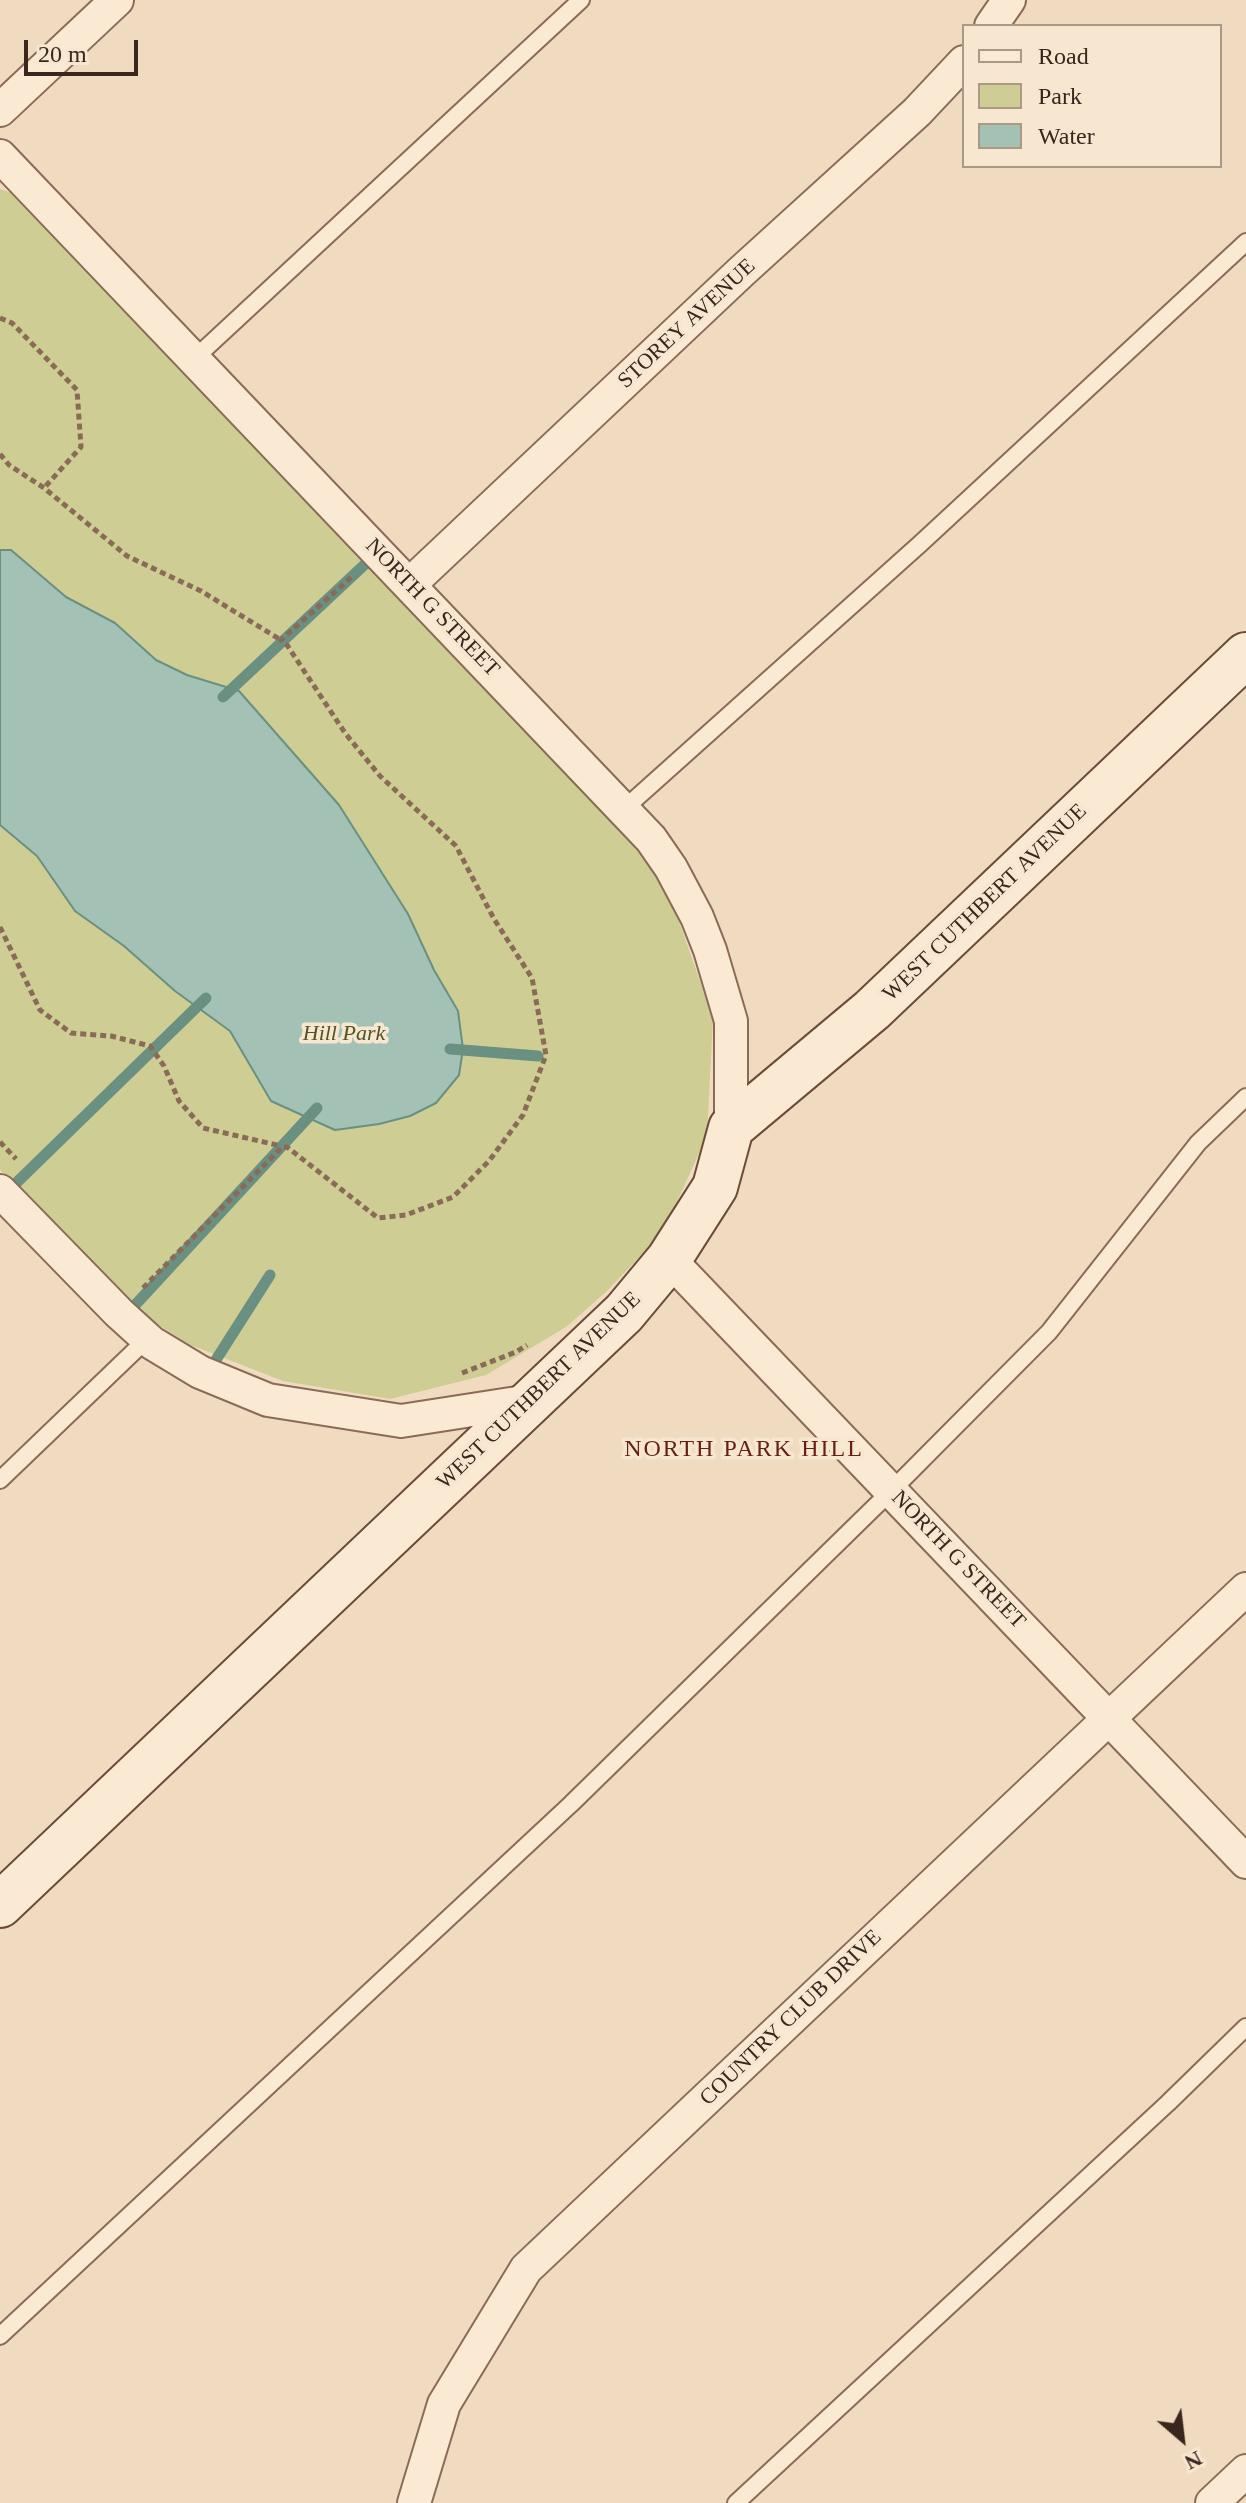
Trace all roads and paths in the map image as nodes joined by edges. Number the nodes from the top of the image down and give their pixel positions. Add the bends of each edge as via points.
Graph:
1 (117, 0) edge
2 (581, 0) edge
3 (1009, 0) edge
4 (992, 24) edge
5 (962, 64) edge
6 (0, 110) edge
7 (0, 156) edge
8 (1246, 242) edge
9 (0, 318) edge
10 (194, 359) junction
11 (0, 454) edge
12 (44, 488) junction
13 (378, 552) junction
14 (409, 585) junction
15 (281, 640) junction
16 (1246, 655) edge
17 (624, 809) junction
18 (0, 927) edge
19 (1246, 1097) edge
20 (731, 1128) junction
21 (0, 1142) edge
22 (282, 1147) junction
23 (25, 1168) dead end
24 (0, 1191) edge
25 (669, 1259) junction
26 (132, 1281) dead end
27 (140, 1291) junction
28 (146, 1296) dead end
29 (147, 1339) junction
30 (534, 1341) dead end
31 (450, 1376) dead end
32 (530, 1401) junction
33 (0, 1480) edge
34 (892, 1490) junction
35 (1246, 1589) edge
36 (1108, 1717) junction
37 (1246, 1862) edge
38 (0, 1905) edge
39 (1246, 2027) edge
40 (0, 2336) edge
41 (1246, 2471) edge
42 (414, 2503) edge
43 (736, 2503) edge
44 (1212, 2503) edge

1 - 6 street
2 - 10 lane
3 - 4 street
5 - 14 street, STOREY AVENUE
7 - 10 street, NORTH G STREET
8 - 17 lane
9 - 12 path via 12,323 77,390 81,447
10 - 13 street, NORTH G STREET
11 - 12 path
12 - 15 path via 127,556 201,591
13 - 14 street, NORTH G STREET
13 - 15 path
14 - 17 street, NORTH G STREET
15 - 22 path via 380,776 456,846 532,978 546,1055 523,1115 489,1161 453,1197 406,1215 378,1218
16 - 20 street, WEST CUTHBERT AVENUE via 872,1010
17 - 20 street, NORTH G STREET via 671,868 710,950 731,1021
18 - 22 path via 40,1010 71,1033 150,1046 179,1101 203,1128
19 - 34 lane via 1198,1143 1049,1332
20 - 25 street, WEST CUTHBERT AVENUE via 715,1187
21 - 23 path
22 - 27 path
24 - 29 street
25 - 32 street, WEST CUTHBERT AVENUE via 624,1313
25 - 34 street, NORTH G STREET
26 - 27 path
27 - 28 path
29 - 32 street via 200,1372 268,1400 401,1421
29 - 33 lane
30 - 31 path
32 - 38 street, WEST CUTHBERT AVENUE
34 - 36 street, NORTH G STREET
34 - 40 lane via 571,1804
35 - 36 street, COUNTRY CLUB DRIVE
36 - 37 street, NORTH G STREET
36 - 42 street, COUNTRY CLUB DRIVE via 526,2269 444,2404
39 - 43 lane
41 - 44 street

